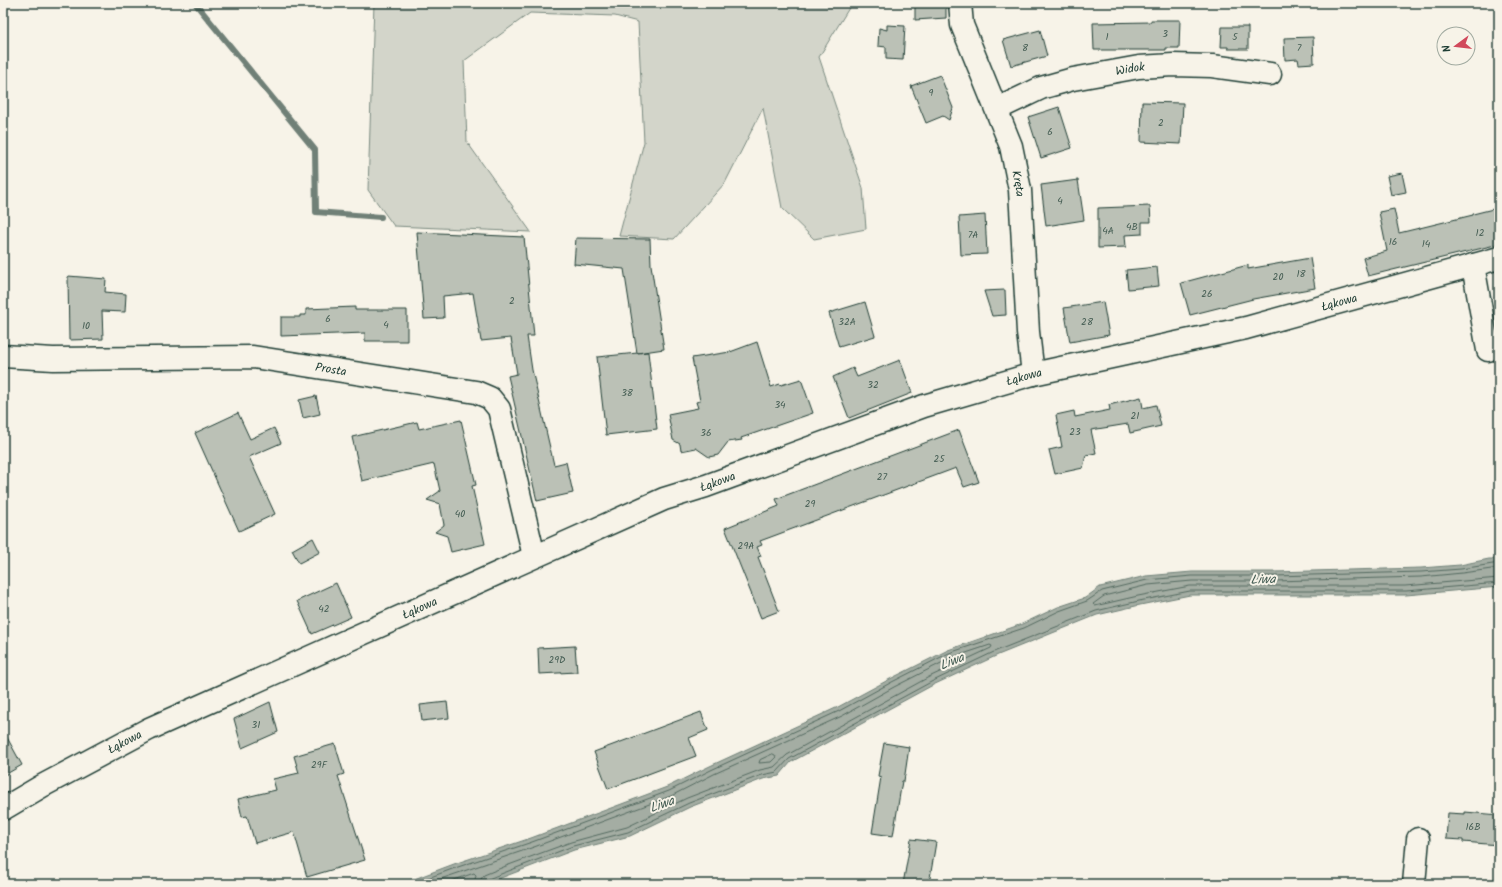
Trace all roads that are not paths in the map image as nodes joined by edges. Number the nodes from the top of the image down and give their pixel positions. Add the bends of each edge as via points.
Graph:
1 (960, 3) edge
2 (1270, 74) dead end
3 (997, 109) junction
4 (1499, 258) edge
5 (1473, 265) junction
6 (1488, 350) dead end
7 (3, 356) edge
8 (1034, 374) junction
9 (534, 556) junction
10 (3, 809) edge
11 (1418, 839) dead end
12 (1414, 884) edge

1 - 3 street, Kręta via 962,25
2 - 3 street, Widok via 1212,66 1139,67 1073,79 1041,88
3 - 8 street, Kręta via 1011,146 1020,190 1028,332
4 - 5 street, Łąkowa
5 - 6 street
5 - 8 street, Łąkowa via 1246,328
7 - 9 street, Prosta via 53,359 253,357 476,392 490,398 499,409
8 - 9 street, Łąkowa via 924,406 664,499
9 - 10 street, Łąkowa via 149,729
11 - 12 street

